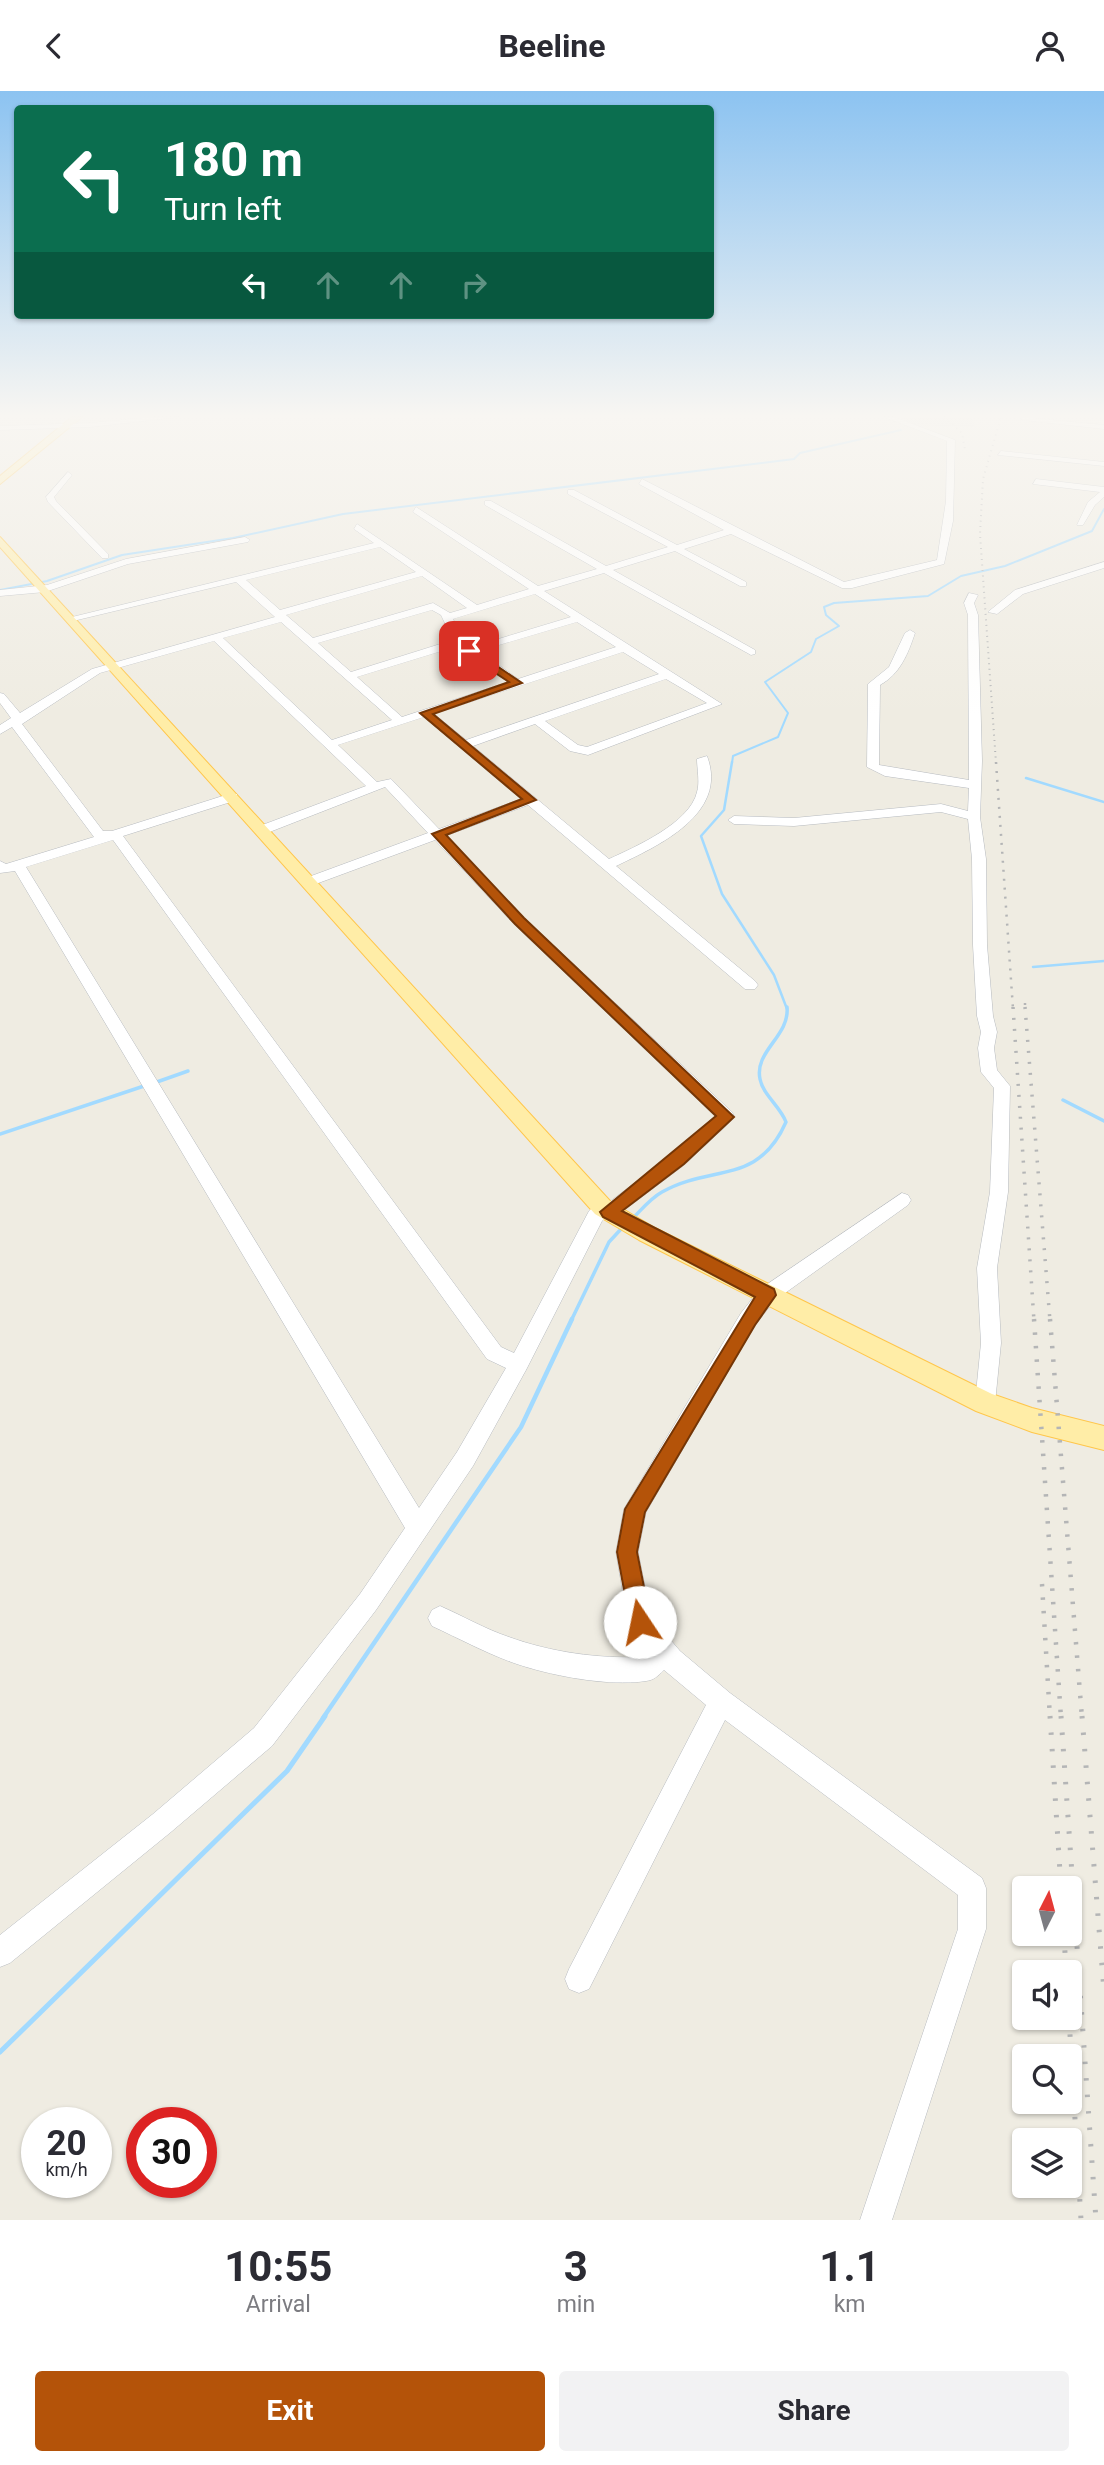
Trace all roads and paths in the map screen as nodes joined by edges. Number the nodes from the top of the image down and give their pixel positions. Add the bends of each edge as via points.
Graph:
1 (66, 516) edge
2 (426, 516) edge
3 (512, 516) edge
4 (617, 516) edge
5 (705, 516) edge
6 (948, 516) edge
7 (1084, 516) edge
8 (1080, 523) dead end
9 (357, 527) dead end
10 (732, 531) junction
11 (0, 540) edge
12 (245, 540) dead end
13 (174, 542) dead end
14 (383, 544) junction
15 (676, 548) junction
16 (105, 556) junction
17 (93, 560) dead end
18 (1104, 565) edge
19 (68, 569) dead end
20 (606, 570) junction
21 (422, 573) junction
22 (240, 580) junction
23 (44, 581) junction
24 (743, 584) dead end
25 (537, 590) junction
26 (0, 593) edge
27 (973, 595) dead end
28 (476, 609) junction
29 (993, 612) dead end
30 (279, 616) junction
31 (447, 617) junction
32 (72, 618) junction
33 (579, 618) junction
34 (910, 633) dead end
35 (216, 637) junction
36 (312, 642) junction
37 (459, 642) junction
38 (624, 648) junction
39 (469, 651) junction
40 (751, 652) dead end
41 (114, 665) junction
42 (669, 674) junction
43 (349, 676) junction
44 (517, 683) junction
45 (0, 696) edge
46 (426, 713) junction
47 (537, 720) junction
48 (400, 721) junction
49 (12, 725) edge
50 (330, 744) junction
51 (464, 745) junction
52 (703, 759) dead end
53 (975, 785) junction
54 (374, 786) junction
55 (233, 797) junction
56 (530, 800) junction
57 (974, 817) junction
58 (734, 820) dead end
59 (262, 830) junction
60 (438, 834) junction
61 (116, 835) junction
62 (9, 865) edge
63 (607, 865) junction
64 (308, 882) junction
65 (750, 985) dead end
66 (902, 1200) dead end
67 (606, 1210) junction
68 (767, 1295) junction
69 (519, 1364) junction
70 (985, 1403) junction
71 (1104, 1438) edge
72 (418, 1528) junction
73 (440, 1618) dead end
74 (664, 1652) junction
75 (721, 1702) junction
76 (0, 1953) edge
77 (579, 1979) dead end
78 (876, 2220) edge

1 - 16 street
2 - 25 street
3 - 20 street
4 - 15 street
5 - 10 street
6 - 10 street via 947,551 942,562 852,585 842,585
7 - 8 street
9 - 14 street
10 - 15 street
11 - 23 main road
12 - 23 street
13 - 16 street
14 - 21 street
14 - 22 street
15 - 20 street
15 - 24 street
16 - 17 street
18 - 29 street via 1019,592
19 - 23 street
20 - 25 street
20 - 40 street
21 - 28 street
21 - 30 street
22 - 30 street
22 - 32 street via 222,580
23 - 26 street
23 - 32 main road
25 - 28 street
25 - 33 street
27 - 53 street via 969,603 973,615
28 - 31 street
30 - 35 street
30 - 36 street
31 - 36 street via 433,606
31 - 37 street
32 - 41 main road
33 - 38 street
33 - 39 street
34 - 53 street via 889,676 874,684 874,768
35 - 41 street
35 - 50 street
36 - 43 street
37 - 39 street
37 - 43 street
38 - 42 street
38 - 44 street
39 - 44 street
41 - 49 street via 76,682
41 - 55 main road
42 - 47 street
42 - 47 street via 716,704 588,751 575,748
43 - 48 street
44 - 46 street
45 - 49 street
46 - 48 street
46 - 51 street
47 - 51 street
48 - 50 street
49 - 61 street via 99,835
50 - 54 street
51 - 56 street
52 - 63 street via 704,794 682,823
53 - 57 street
54 - 59 street
54 - 60 street via 387,782
55 - 59 main road
55 - 61 street
56 - 60 street
56 - 63 street
57 - 58 street via 937,808 794,822
57 - 70 street via 989,1032 986,1048 989,1072 1002,1086 999,1192 987,1268 991,1343
59 - 64 main road
60 - 64 street
60 - 67 street via 519,921 726,1117 678,1160
61 - 62 street
61 - 69 street via 494,1353
62 - 72 street
63 - 65 street
64 - 67 main road
66 - 68 street
67 - 68 main road
67 - 69 street via 595,1216
68 - 70 main road
68 - 74 street via 748,1319 635,1509 627,1552 640,1622
69 - 72 street via 465,1459
70 - 71 main road
72 - 76 street via 368,1602 263,1737
73 - 74 street via 519,1653 559,1660 648,1669
74 - 75 street
75 - 77 street
75 - 78 street via 972,1888 972,1929

